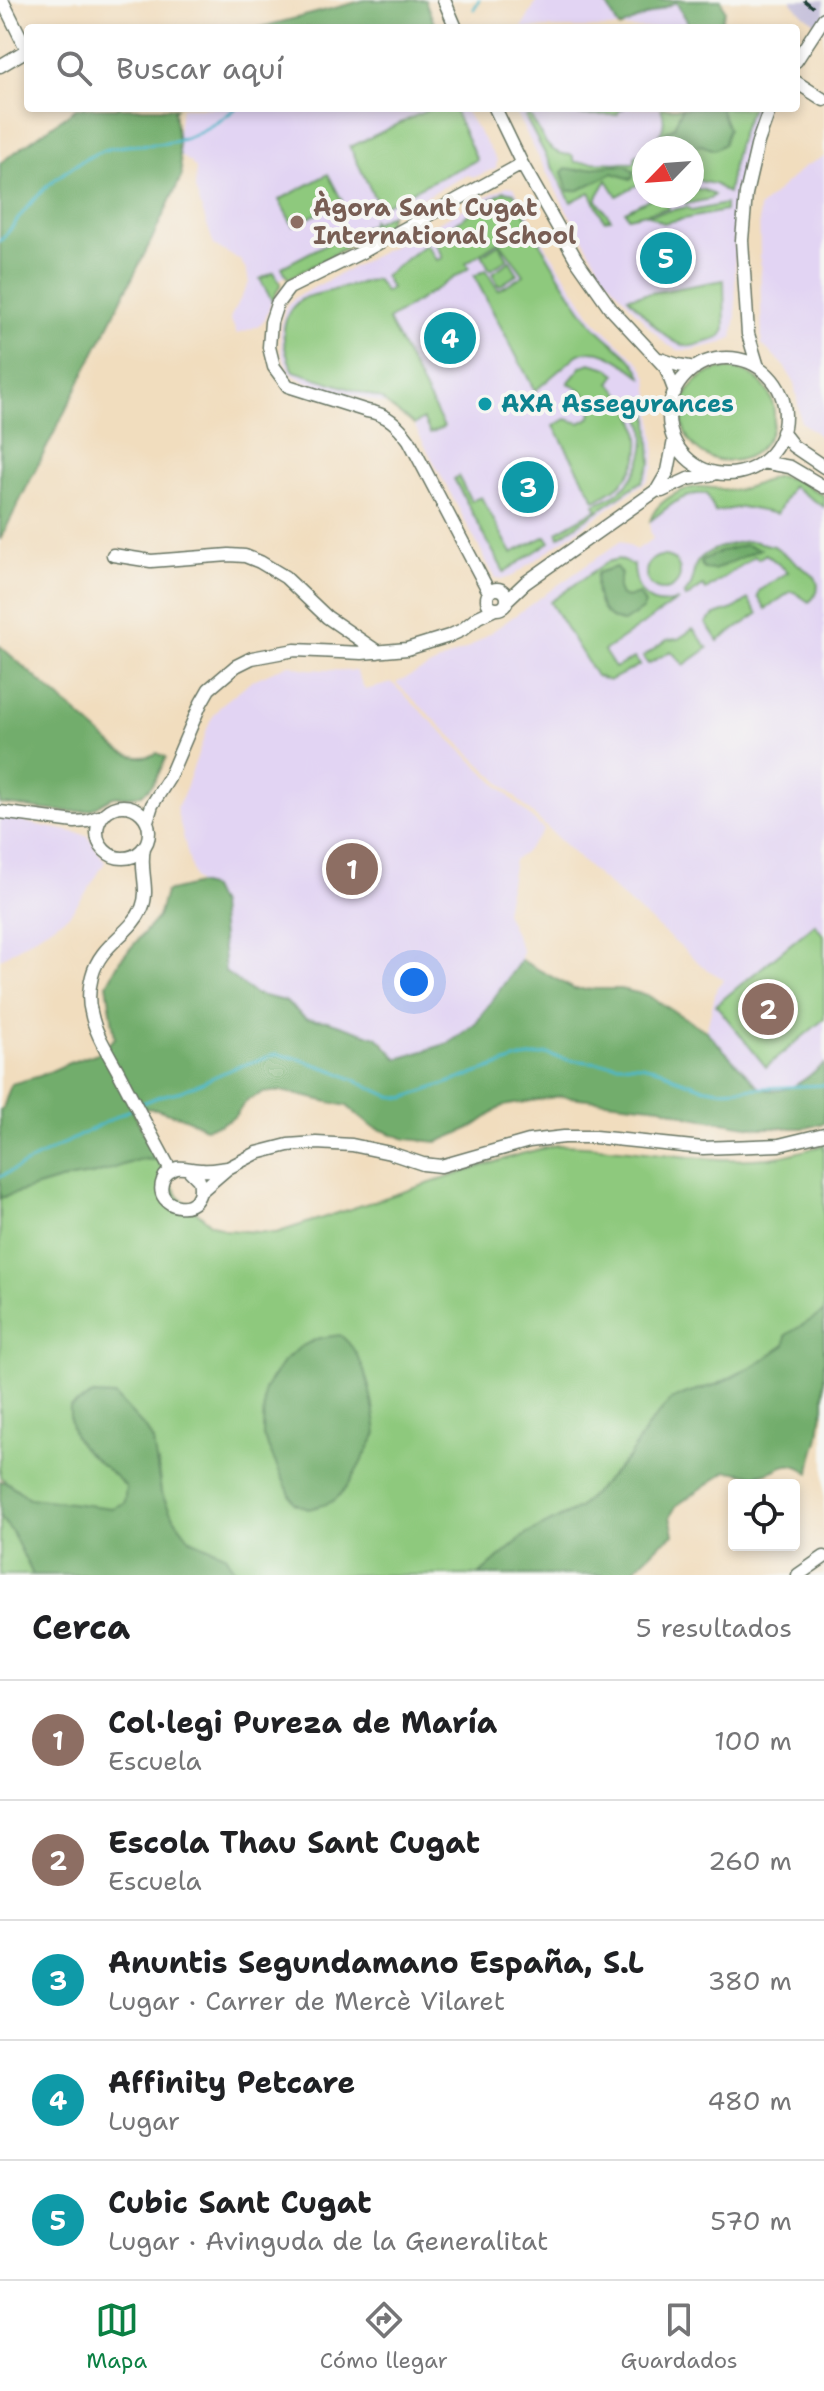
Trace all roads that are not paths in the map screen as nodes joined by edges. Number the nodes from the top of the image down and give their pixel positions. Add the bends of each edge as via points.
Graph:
1 (2, 0) edge
2 (444, 0) edge
3 (820, 23) edge
4 (454, 24) edge
5 (24, 44) edge
6 (24, 52) edge
7 (800, 55) edge
8 (0, 66) edge
9 (800, 85) edge
10 (824, 100) edge
11 (497, 112) edge
12 (769, 112) edge
13 (522, 164) junction
14 (748, 334) junction
15 (731, 358) junction
16 (660, 359) junction
17 (758, 367) junction
18 (695, 368) junction
19 (675, 392) junction
20 (782, 432) junction
21 (674, 440) junction
22 (762, 462) junction
23 (824, 467) edge
24 (718, 473) junction
25 (824, 487) edge
26 (657, 490) junction
27 (113, 555) dead end
28 (496, 598) junction
29 (341, 628) junction
30 (338, 651) junction
31 (378, 652) junction
32 (157, 796) junction
33 (131, 807) junction
34 (0, 812) edge
35 (104, 815) junction
36 (147, 821) junction
37 (75, 822) junction
38 (98, 836) junction
39 (144, 848) junction
40 (124, 858) junction
41 (143, 876) junction
42 (824, 1134) edge
43 (228, 1168) junction
44 (188, 1169) junction
45 (171, 1171) junction
46 (200, 1192) junction
47 (824, 1557) edge
48 (798, 1575) edge

1 - 5 street
2 - 4 street
3 - 7 street
6 - 8 street
9 - 10 street
11 - 13 street
12 - 14 street via 746,194 742,240
13 - 16 street via 592,285
13 - 28 street via 289,288 277,304 269,347 274,367 288,386 380,413 396,424
14 - 15 street
14 - 17 street
15 - 17 street
15 - 18 street
16 - 18 street
16 - 19 street
17 - 20 street via 780,395
18 - 19 street
19 - 21 street via 669,412
20 - 22 street
20 - 23 street
21 - 24 street via 689,460
21 - 26 street via 668,471
22 - 24 street via 737,473
22 - 25 street via 790,467
24 - 26 street
26 - 28 street
27 - 29 street via 151,561 245,556 285,577
28 - 31 street via 449,636
29 - 30 street
29 - 31 street
30 - 31 street
30 - 32 street via 269,654 222,677 201,703
32 - 33 street
32 - 36 street
33 - 35 street
33 - 36 street
34 - 37 street
35 - 37 street
35 - 38 street
36 - 39 street
37 - 38 street
38 - 40 street via 108,853
39 - 40 street
39 - 41 street
40 - 41 street
41 - 45 street via 140,912 99,957 89,1002 98,1033
42 - 43 street via 779,1145 703,1148 564,1137 529,1141 441,1166 352,1145 316,1143 257,1153
43 - 44 street
43 - 46 street
44 - 45 street
44 - 46 street via 199,1180
45 - 46 street via 162,1186 170,1203 187,1206
47 - 48 street

